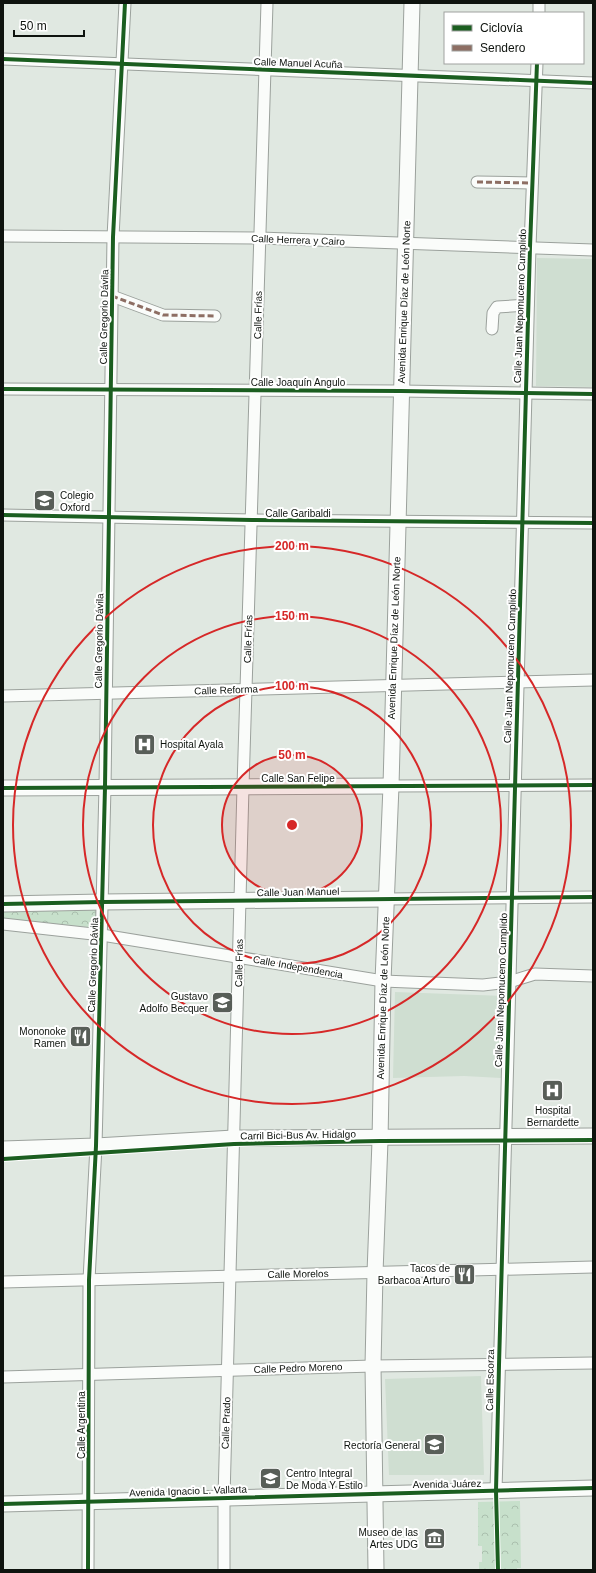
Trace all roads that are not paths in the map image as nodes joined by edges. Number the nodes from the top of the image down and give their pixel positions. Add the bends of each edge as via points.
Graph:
1 (125, 3) edge
2 (268, 3) edge
3 (412, 3) edge
4 (3, 59) edge
5 (121, 64) junction
6 (537, 64) edge
7 (265, 69) junction
8 (410, 75) junction
9 (536, 81) junction
10 (593, 83) edge
11 (477, 182) dead end
12 (532, 183) junction
13 (3, 236) edge
14 (113, 237) junction
15 (260, 238) junction
16 (405, 243) junction
17 (530, 247) junction
18 (593, 250) edge
19 (112, 296) junction
20 (528, 305) junction
21 (215, 316) dead end
22 (492, 329) dead end
23 (3, 389) edge
24 (111, 389) junction
25 (256, 390) junction
26 (401, 391) junction
27 (526, 393) junction
28 (593, 394) edge
29 (3, 515) edge
30 (108, 517) junction
31 (252, 520) junction
32 (398, 521) junction
33 (522, 522) junction
34 (593, 523) edge
35 (593, 680) edge
36 (518, 682) junction
37 (392, 685) junction
38 (246, 689) junction
39 (106, 693) junction
40 (3, 696) edge
41 (515, 785) junction
42 (593, 785) edge
43 (390, 786) junction
44 (105, 787) junction
45 (243, 787) junction
46 (3, 788) edge
47 (593, 897) edge
48 (512, 898) junction
49 (386, 899) junction
50 (240, 901) junction
51 (102, 902) junction
52 (3, 904) edge
53 (3, 924) edge
54 (102, 935) junction
55 (239, 957) junction
56 (593, 976) edge
57 (383, 981) junction
58 (509, 982) junction
59 (593, 1136) edge
60 (380, 1137) junction
61 (506, 1137) junction
62 (234, 1138) junction
63 (96, 1146) junction
64 (3, 1149) edge
65 (593, 1267) edge
66 (502, 1270) junction
67 (375, 1273) junction
68 (230, 1276) junction
69 (89, 1280) junction
70 (3, 1282) edge
71 (593, 1363) edge
72 (499, 1365) junction
73 (373, 1366) junction
74 (228, 1370) junction
75 (89, 1375) junction
76 (3, 1377) edge
77 (593, 1488) edge
78 (496, 1491) junction
79 (374, 1494) junction
80 (224, 1498) junction
81 (88, 1502) junction
82 (3, 1504) edge
83 (88, 1570) edge
84 (224, 1570) edge
85 (376, 1570) edge

1 - 5 street, Calle Gregorio Dávila
2 - 7 street, Calle Frías
3 - 8 main road, Avenida Enrique Díaz de León Norte
4 - 5 street, Calle Manuel Acuña
5 - 7 street, Calle Manuel Acuña
5 - 14 street, Calle Gregorio Dávila
6 - 9 street, Calle Juan Nepomuceno Cumplido
7 - 8 street, Calle Manuel Acuña
7 - 15 street, Calle Frías
8 - 9 street, Calle Manuel Acuña
8 - 16 main road, Avenida Enrique Díaz de León Norte
9 - 10 street, Calle Manuel Acuña
9 - 12 street, Calle Juan Nepomuceno Cumplido
11 - 12 street
12 - 17 street, Calle Juan Nepomuceno Cumplido
13 - 14 street, Calle Herrera y Cairo
14 - 15 street, Calle Herrera y Cairo
14 - 19 street, Calle Gregorio Dávila
15 - 16 street, Calle Herrera y Cairo
15 - 25 street, Calle Frías
16 - 17 street, Calle Herrera y Cairo
16 - 26 main road, Avenida Enrique Díaz de León Norte
17 - 18 street, Calle Herrera y Cairo
17 - 20 street, Calle Juan Nepomuceno Cumplido
19 - 21 street via 163,316
19 - 24 street, Calle Gregorio Dávila
20 - 22 street via 496,307 493,312
20 - 27 street, Calle Juan Nepomuceno Cumplido
23 - 24 street, Calle Joaquín Angulo
24 - 25 street, Calle Joaquín Angulo
24 - 30 street, Calle Gregorio Dávila
25 - 26 street, Calle Joaquín Angulo
25 - 31 street, Calle Frías
26 - 27 street, Calle Joaquín Angulo
26 - 32 main road, Avenida Enrique Díaz de León Norte
27 - 28 street, Calle Joaquín Angulo
27 - 33 street, Calle Juan Nepomuceno Cumplido
29 - 30 street, Calle Garibaldi
30 - 31 street, Calle Garibaldi
30 - 39 street, Calle Gregorio Dávila
31 - 32 street, Calle Garibaldi
31 - 38 street, Calle Frías
32 - 33 street, Calle Garibaldi
32 - 37 main road, Avenida Enrique Díaz de León Norte
33 - 34 street, Calle Garibaldi
33 - 36 street, Calle Juan Nepomuceno Cumplido
35 - 36 street, Calle Reforma
36 - 37 street, Calle Reforma
36 - 41 street, Calle Juan Nepomuceno Cumplido
37 - 38 street, Calle Reforma
37 - 43 main road, Avenida Enrique Díaz de León Norte
38 - 39 street, Calle Reforma
38 - 45 street, Calle Frías
39 - 40 street, Calle Reforma
39 - 44 street, Calle Gregorio Dávila
41 - 42 street, Calle San Felipe
41 - 43 street, Calle San Felipe
41 - 48 street, Calle Juan Nepomuceno Cumplido
43 - 45 main road, Calle San Felipe
43 - 49 main road, Avenida Enrique Díaz de León Norte
44 - 45 main road, Calle San Felipe
44 - 46 main road, Calle San Felipe
44 - 51 street, Calle Gregorio Dávila
45 - 50 street, Calle Frías
47 - 48 street, Calle Juan Manuel
48 - 49 street, Calle Juan Manuel
48 - 58 street, Calle Juan Nepomuceno Cumplido
49 - 50 main road, Calle Juan Manuel
49 - 57 main road, Avenida Enrique Díaz de León Norte
50 - 51 main road, Calle Juan Manuel
50 - 55 street, Calle Frías
51 - 52 main road, Calle Juan Manuel
51 - 54 street, Calle Gregorio Dávila
53 - 54 street, Calle Independencia
54 - 55 street, Calle Independencia
54 - 63 street, Calle Gregorio Dávila
55 - 57 street, Calle Independencia
55 - 62 street, Calle Frías
56 - 58 street, Calle Independencia via 535,974
57 - 58 street, Calle Independencia via 483,985
57 - 60 main road, Avenida Enrique Díaz de León Norte
58 - 61 street, Calle Juan Nepomuceno Cumplido
59 - 61 main road
60 - 61 main road
60 - 62 main road
60 - 67 main road, Avenida Enrique Díaz de León Norte
61 - 66 street, Calle Juan Nepomuceno Cumplido
62 - 63 main road
62 - 68 street, Calle Frías
63 - 64 main road
63 - 69 street, Calle Gregorio Dávila
65 - 66 street, Calle Morelos
66 - 67 street, Calle Morelos
66 - 72 street, Calle Escorza
67 - 68 street, Calle Morelos
67 - 73 main road, Avenida Enrique Díaz de León Norte
68 - 69 street, Calle Morelos
68 - 74 street, Calle Prado
69 - 70 street, Calle Morelos
69 - 75 street, Calle Argentina
71 - 72 street, Calle Pedro Moreno
72 - 73 street, Calle Pedro Moreno
72 - 78 street, Calle Escorza
73 - 74 street, Calle Pedro Moreno
73 - 79 main road, Avenida Enrique Díaz de León Norte
74 - 75 street, Calle Pedro Moreno
74 - 80 street, Calle Prado
75 - 76 street, Calle Pedro Moreno
75 - 81 street, Calle Argentina
77 - 78 main road, Avenida Juárez
78 - 79 main road, Avenida Juárez
79 - 80 main road, Avenida Ignacio L. Vallarta
79 - 85 main road, Avenida Enrique Díaz de León Norte
80 - 81 main road, Avenida Ignacio L. Vallarta
80 - 84 street, Calle Prado
81 - 82 main road, Avenida Ignacio L. Vallarta
81 - 83 street, Calle Argentina

